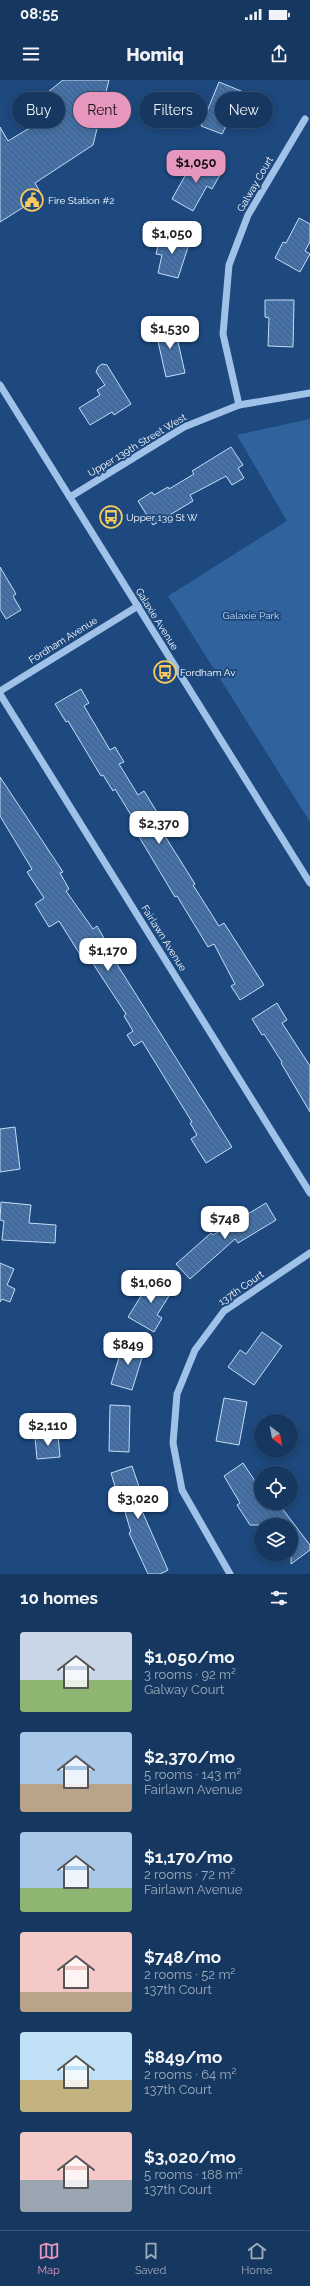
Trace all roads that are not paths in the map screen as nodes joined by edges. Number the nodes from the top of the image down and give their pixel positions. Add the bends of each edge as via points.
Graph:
1 (305, 119) dead end
2 (0, 385) edge
3 (310, 393) edge
4 (239, 404) junction
5 (70, 497) junction
6 (138, 606) junction
7 (0, 691) edge
8 (0, 694) edge
9 (310, 883) edge
10 (310, 1193) edge
11 (310, 1254) edge
12 (230, 1574) edge

1 - 4 street, Galway Court via 248,214 229,265 224,334
2 - 5 street, Galaxie Avenue
3 - 4 street, Upper 139th Street West
4 - 5 street, Upper 139th Street West via 184,427
5 - 6 street, Galaxie Avenue
6 - 7 street, Fordham Avenue
6 - 9 street, Galaxie Avenue
8 - 10 street, Fairlawn Avenue
11 - 12 street, 137th Court via 224,1311 195,1350 177,1394 173,1443 182,1490

